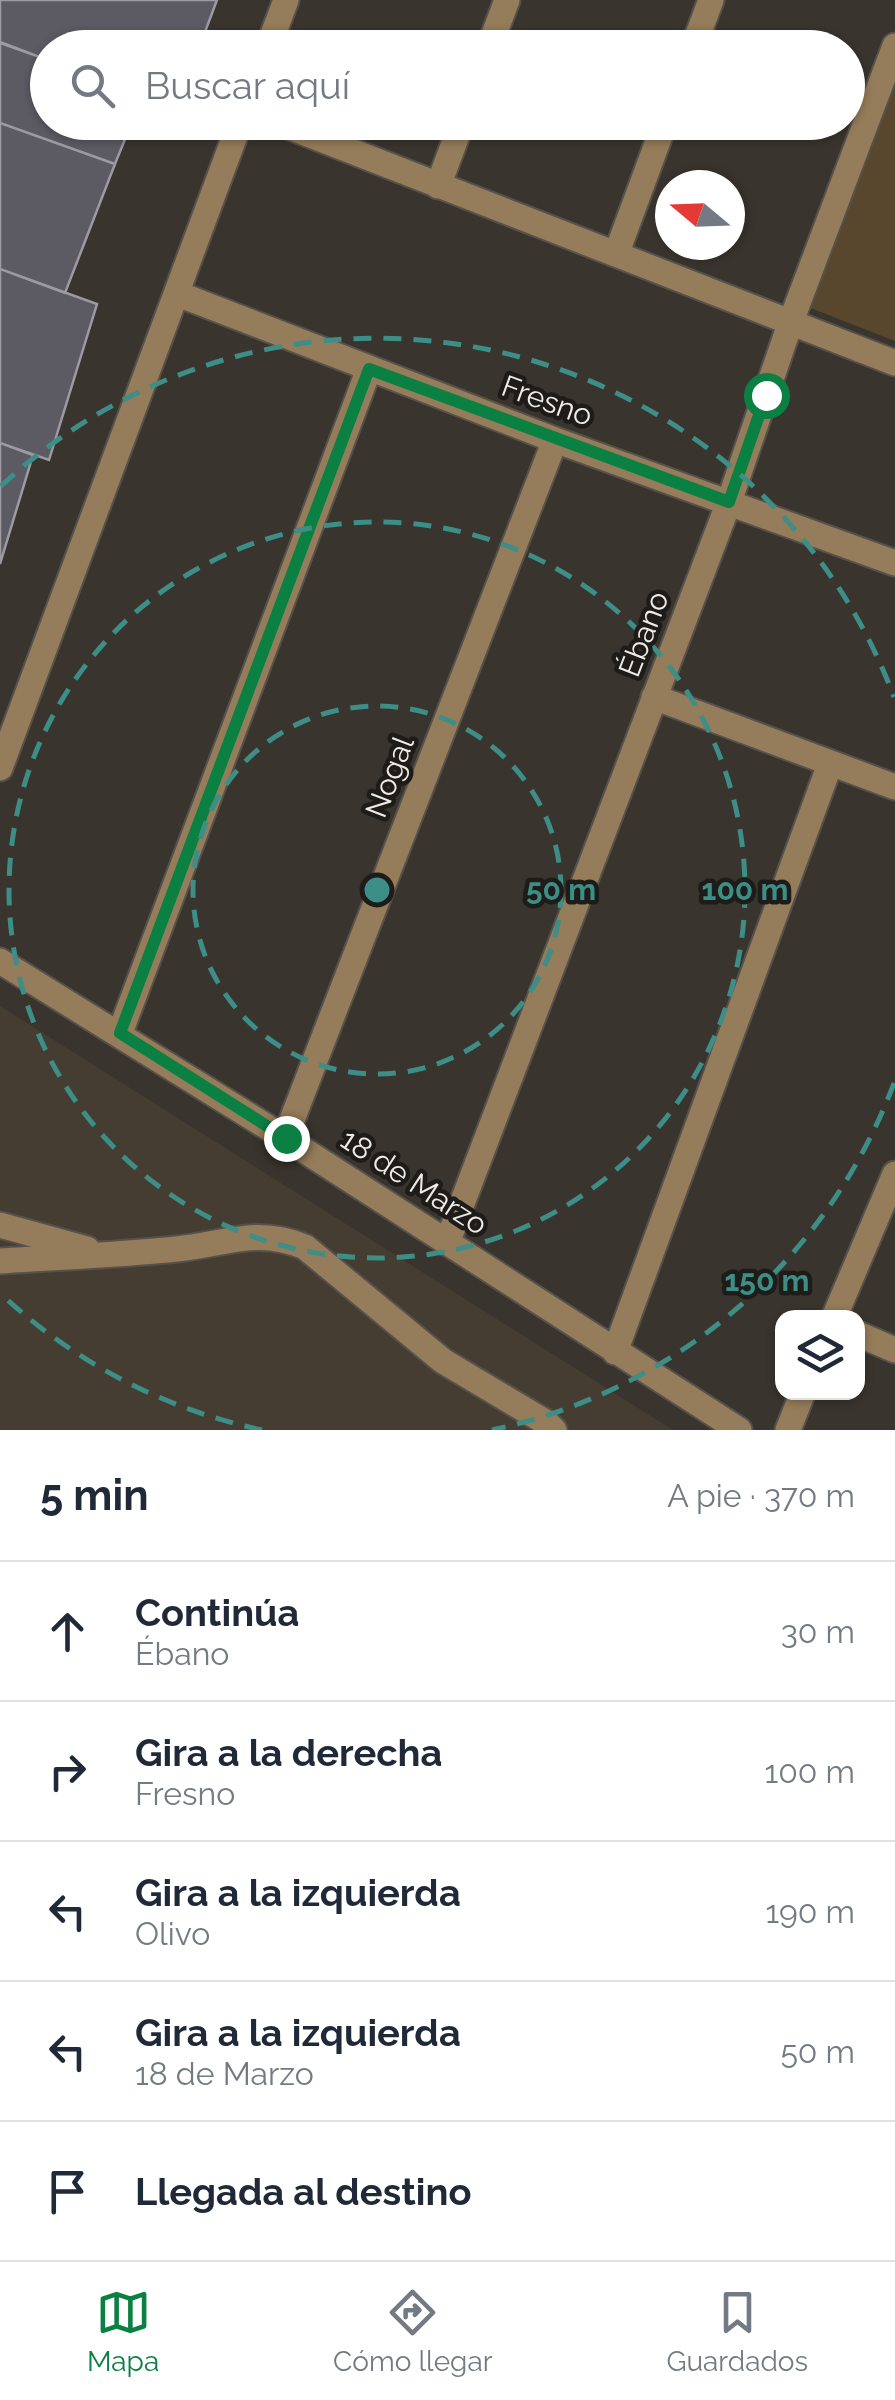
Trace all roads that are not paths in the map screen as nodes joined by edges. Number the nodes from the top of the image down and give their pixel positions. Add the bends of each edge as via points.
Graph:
1 (286, 0) edge
2 (507, 0) edge
3 (711, 0) edge
4 (275, 30) edge
5 (496, 30) edge
6 (700, 30) edge
7 (895, 46) edge
8 (865, 125) edge
9 (234, 140) edge
10 (322, 140) edge
11 (455, 140) edge
12 (658, 140) edge
13 (859, 140) edge
14 (438, 186) junction
15 (616, 252) junction
16 (178, 294) junction
17 (790, 324) junction
18 (895, 363) edge
19 (369, 369) junction
20 (555, 440) junction
21 (729, 502) junction
22 (895, 562) edge
23 (654, 698) junction
24 (830, 764) junction
25 (0, 768) edge
26 (895, 787) edge
27 (0, 960) edge
28 (120, 1033) junction
29 (286, 1138) junction
30 (895, 1174) edge
31 (0, 1225) edge
32 (448, 1243) junction
33 (106, 1254) junction
34 (0, 1261) edge
35 (837, 1310) edge
36 (865, 1337) edge
37 (895, 1350) edge
38 (616, 1352) junction
39 (800, 1400) edge
40 (554, 1430) edge
41 (739, 1430) edge
42 (788, 1430) edge

1 - 4 street
2 - 5 street
3 - 6 street
7 - 8 street, Ébano
9 - 16 street
10 - 14 street
11 - 14 street
12 - 15 street
13 - 17 street, Ébano
14 - 15 street
15 - 17 street
16 - 19 street, Fresno
16 - 25 street
17 - 18 street
17 - 21 street, Ébano
19 - 20 street, Fresno
19 - 28 street
20 - 21 street, Fresno
20 - 29 street, Nogal
21 - 22 street, Fresno
21 - 23 street, Ébano
23 - 24 street
23 - 32 street, Ébano
24 - 26 street
24 - 38 street
27 - 28 street, 18 de Marzo
28 - 29 street, 18 de Marzo
29 - 32 street, 18 de Marzo
30 - 35 street
31 - 33 street
32 - 38 street, 18 de Marzo
33 - 34 street
33 - 40 street via 281,1237 305,1247 443,1361
36 - 37 street
38 - 41 street, 18 de Marzo
39 - 42 street

